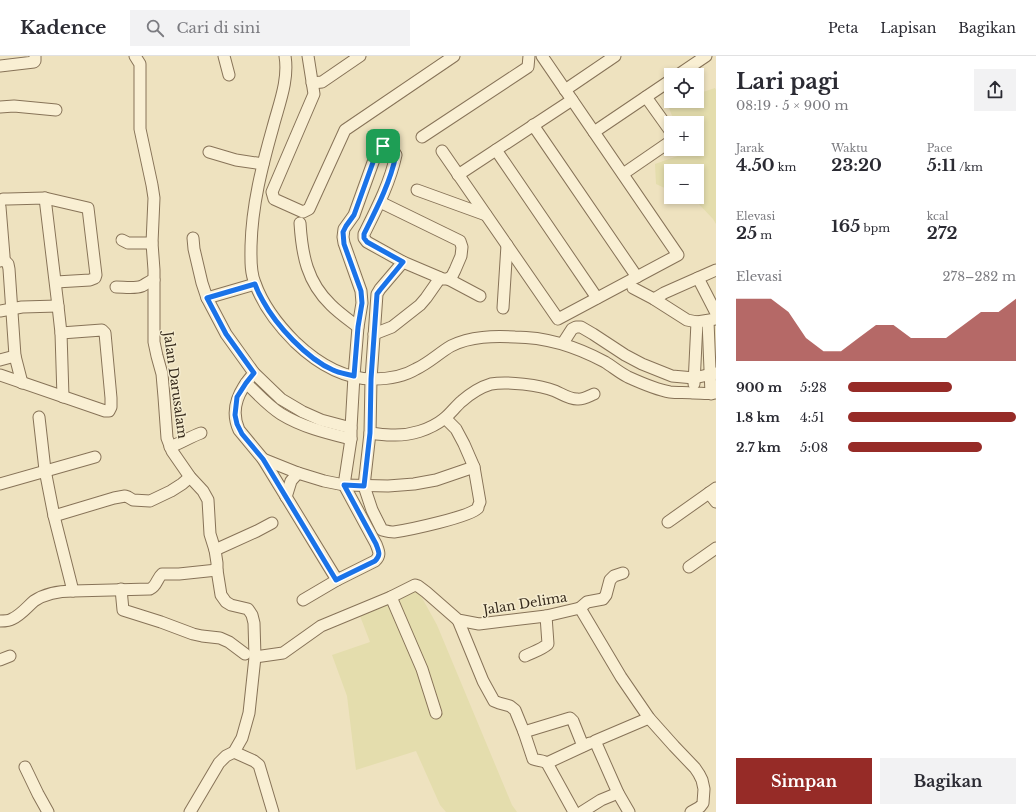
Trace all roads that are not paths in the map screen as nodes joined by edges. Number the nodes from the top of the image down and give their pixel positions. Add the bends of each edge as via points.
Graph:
1 (35, 56) edge
2 (135, 56) edge
3 (224, 56) edge
4 (285, 56) edge
5 (308, 56) edge
6 (360, 56) edge
7 (454, 56) edge
8 (529, 56) edge
9 (542, 56) edge
10 (615, 56) edge
11 (706, 56) edge
12 (0, 66) edge
13 (688, 68) edge
14 (229, 75) dead end
15 (312, 83) junction
16 (664, 85) edge
17 (565, 90) junction
18 (646, 97) junction
19 (572, 100) junction
20 (0, 107) edge
21 (56, 110) dead end
22 (664, 122) edge
23 (533, 125) junction
24 (594, 132) junction
25 (422, 138) dead end
26 (664, 146) edge
27 (496, 150) junction
28 (442, 151) dead end
29 (209, 152) dead end
30 (263, 164) junction
31 (623, 174) junction
32 (458, 175) junction
33 (417, 190) dead end
34 (45, 198) junction
35 (0, 202) edge
36 (380, 202) junction
37 (0, 207) edge
38 (486, 215) junction
39 (300, 223) dead end
40 (193, 238) dead end
41 (122, 240) dead end
42 (152, 242) junction
43 (507, 245) junction
44 (2, 261) edge
45 (403, 262) junction
46 (716, 270) edge
47 (637, 277) junction
48 (444, 278) junction
49 (698, 278) junction
50 (154, 280) junction
51 (56, 282) junction
52 (255, 284) junction
53 (116, 287) dead end
54 (633, 288) dead end
55 (361, 291) junction
56 (377, 294) junction
57 (480, 296) dead end
58 (207, 298) junction
59 (597, 298) junction
60 (654, 299) junction
61 (58, 306) junction
62 (503, 308) dead end
63 (12, 309) junction
64 (0, 311) edge
65 (709, 319) edge
66 (358, 327) junction
67 (61, 333) junction
68 (374, 334) junction
69 (563, 343) junction
70 (15, 356) junction
71 (0, 360) edge
72 (254, 373) junction
73 (713, 374) edge
74 (0, 376) edge
75 (354, 376) junction
76 (694, 378) junction
77 (371, 379) junction
78 (22, 383) junction
79 (246, 383) junction
80 (695, 393) junction
81 (713, 393) edge
82 (594, 394) dead end
83 (64, 397) junction
84 (39, 417) dead end
85 (446, 418) junction
86 (201, 433) dead end
87 (351, 433) junction
88 (370, 433) junction
89 (170, 447) junction
90 (95, 457) dead end
91 (263, 459) junction
92 (474, 467) junction
93 (46, 470) junction
94 (298, 473) junction
95 (190, 477) junction
96 (0, 484) edge
97 (344, 485) junction
98 (364, 486) junction
99 (712, 490) edge
100 (286, 497) junction
101 (716, 502) edge
102 (54, 516) junction
103 (668, 522) dead end
104 (272, 523) dead end
105 (716, 548) edge
106 (215, 550) junction
107 (689, 567) dead end
108 (216, 570) junction
109 (623, 573) dead end
110 (336, 580) junction
111 (121, 589) junction
112 (73, 592) junction
113 (391, 597) junction
114 (303, 600) dead end
115 (580, 608) junction
116 (546, 616) junction
117 (458, 620) junction
118 (0, 621) edge
119 (250, 655) junction
120 (525, 656) dead end
121 (436, 713) dead end
122 (649, 718) junction
123 (524, 732) junction
124 (596, 741) junction
125 (583, 746) junction
126 (234, 752) junction
127 (547, 763) junction
128 (25, 767) dead end
129 (618, 793) junction
130 (48, 812) edge
131 (190, 812) edge
132 (273, 812) edge
133 (574, 812) edge
134 (582, 812) edge
135 (629, 812) edge
136 (691, 812) edge

1 - 12 street via 34,62
2 - 42 street, Jalan Darusalam via 140,64 140,129 154,198
3 - 14 street
4 - 30 street via 285,82
5 - 15 street
6 - 15 street via 322,82
7 - 15 street via 345,130 309,209 303,212 274,199 272,192 314,94
8 - 25 street via 528,67
9 - 17 street
10 - 17 street
11 - 13 street
16 - 18 street
17 - 19 street
18 - 22 street
18 - 24 street
19 - 23 street
19 - 24 street
20 - 21 street
23 - 27 street
23 - 47 street
24 - 31 street
26 - 31 street
27 - 32 street
27 - 59 street
28 - 32 street
29 - 30 street
30 - 52 street via 251,236
31 - 47 street via 678,256
32 - 38 street
33 - 38 street
34 - 35 street via 3,199
34 - 51 street
34 - 51 street via 88,208 95,278
36 - 45 street via 364,238
36 - 48 street via 460,241 461,256 452,276
36 - 55 street via 396,155 389,146 383,146 376,154 354,215 344,229 344,244
37 - 44 street
38 - 43 street
39 - 66 street via 305,261 315,286 331,306
40 - 58 street
41 - 42 street
42 - 50 street, Jalan Darusalam
43 - 59 street via 558,319
43 - 62 street
44 - 63 street via 8,264
45 - 48 street
45 - 56 street
46 - 49 street
47 - 59 street
48 - 57 street
48 - 68 street via 411,312 392,327
49 - 60 street
49 - 65 street
50 - 53 street via 138,287
50 - 89 street, Jalan Darusalam via 154,342 162,374 167,438
51 - 61 street
52 - 58 street
52 - 75 street via 273,316 303,350 332,370
54 - 60 street
55 - 56 street
55 - 66 street
56 - 68 street
58 - 72 street via 226,334
60 - 65 street via 687,320
61 - 63 street
61 - 67 street
63 - 64 street
63 - 70 street
65 - 73 street
65 - 76 street
66 - 75 street
67 - 83 street
67 - 83 street via 102,330 106,333 111,409 105,411
68 - 77 street
69 - 76 street via 572,329 581,327 642,364 672,376
69 - 77 street via 523,337 494,336 473,339 450,347 416,370 402,376
69 - 80 street via 606,363 623,379 671,392
70 - 71 street
70 - 78 street
72 - 79 street
72 - 87 street via 280,399 302,412
73 - 76 street
73 - 81 street
74 - 78 street
75 - 77 street
75 - 87 street
76 - 80 street
77 - 88 street
78 - 83 street
79 - 87 street via 266,403 296,422 316,430
79 - 91 street via 237,397 237,424
80 - 81 street
82 - 85 street via 580,400 541,386 500,383 463,400
84 - 93 street
85 - 88 street via 420,432 391,435
85 - 92 street via 456,430
86 - 89 street
87 - 97 street
88 - 98 street
89 - 95 street, Jalan Darusalam
90 - 93 street
91 - 94 street
91 - 100 street
92 - 98 street via 436,480 414,484
92 - 98 street via 480,502 478,508 450,520 393,532 382,530
93 - 96 street
93 - 102 street
94 - 97 street via 324,482
94 - 100 street via 291,481
95 - 102 street via 171,491 150,501 133,500 125,496
95 - 106 street, Jalan Darusalam via 208,500 210,534
97 - 98 street
97 - 110 street via 379,552 375,561
99 - 101 street
99 - 103 street
100 - 110 street
102 - 112 street
104 - 106 street
105 - 107 street
106 - 108 street, Jalan Darusalam
108 - 111 street via 162,574 153,588
108 - 119 street, Jalan Darusalam via 223,599 231,605 248,609 252,615
109 - 115 street via 610,580 606,595 587,602
110 - 114 street
111 - 112 street
111 - 119 street via 124,610 193,634 220,638
112 - 118 street via 62,591 46,595 11,620
113 - 117 street, Jalan Delima via 415,585 418,586
113 - 119 street, Jalan Delima via 321,626 283,653
113 - 121 street via 422,669
115 - 116 street, Jalan Delima
115 - 122 street, Jalan Delima
116 - 117 street, Jalan Delima via 479,624
116 - 120 street via 548,644
117 - 123 street via 483,681 494,700 515,710
119 - 126 street, Jalan Darusalam via 251,699 242,738
122 - 124 street
122 - 136 street, Jalan Delima via 695,768 702,780 703,803
123 - 125 street via 570,718 574,721
123 - 127 street via 533,759
124 - 125 street
124 - 129 street
125 - 127 street
126 - 131 street, Jalan Darusalam via 219,763
126 - 132 street via 254,760 259,765
127 - 133 street
128 - 130 street
129 - 134 street
129 - 135 street

